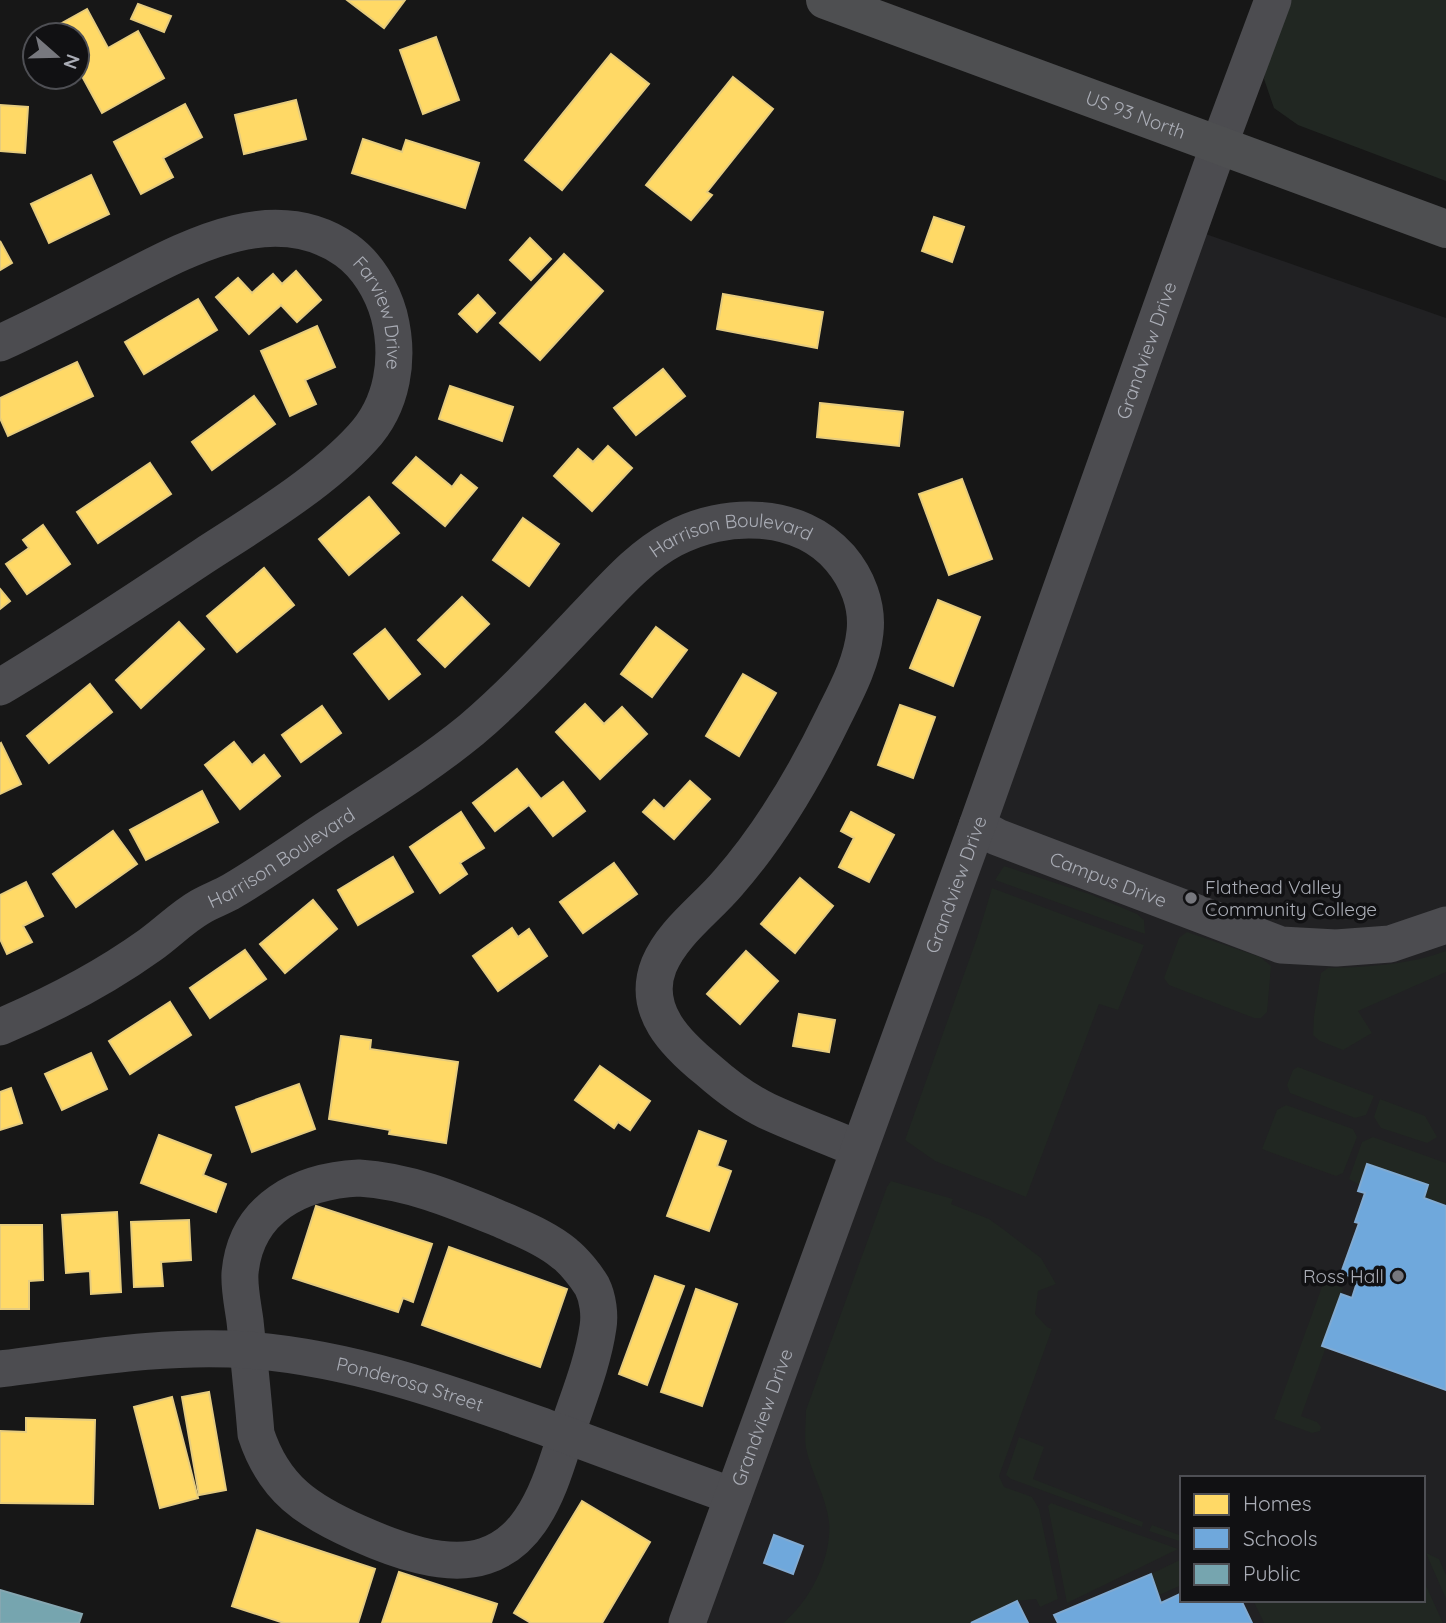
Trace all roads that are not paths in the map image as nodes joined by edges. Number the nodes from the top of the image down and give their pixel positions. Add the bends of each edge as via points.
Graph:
1 (825, 0) edge
2 (1273, 0) edge
3 (1219, 145) junction
4 (1446, 229) edge
5 (0, 343) edge
6 (0, 687) edge
7 (977, 826) junction
8 (1446, 925) edge
9 (0, 1027) edge
10 (858, 1149) junction
11 (248, 1350) junction
12 (0, 1369) edge
13 (566, 1435) junction
14 (733, 1496) junction
15 (687, 1623) edge

1 - 3 main road, US 93 North
2 - 3 street, Grandview Drive
3 - 4 main road, US 93 North
3 - 7 street, Grandview Drive
5 - 6 street, Farview Drive via 181,251 236,233 294,228 335,243 368,272 388,313 394,356 393,377 377,419 327,471
7 - 8 street, Campus Drive via 1281,945 1336,948 1390,944
7 - 10 street, Grandview Drive
9 - 10 street, Harrison Boulevard via 106,972 176,922 420,769 519,686 649,554 702,527 761,520 816,537 838,555 854,577 864,603 865,631 849,685 780,814 726,887 668,948 653,990 657,1012 668,1032 721,1081 763,1109
10 - 14 street, Grandview Drive
11 - 12 street, Ponderosa Street via 156,1350
11 - 13 street, Ponderosa Street via 315,1358 393,1376
11 - 13 street via 256,1434 283,1486 333,1522 432,1558 469,1560 503,1548 518,1536 540,1504
11 - 13 street via 240,1273 246,1246 267,1212 318,1182 359,1178 402,1183 444,1196 549,1242 592,1286 598,1325
13 - 14 street, Ponderosa Street
14 - 15 street, Grandview Drive

